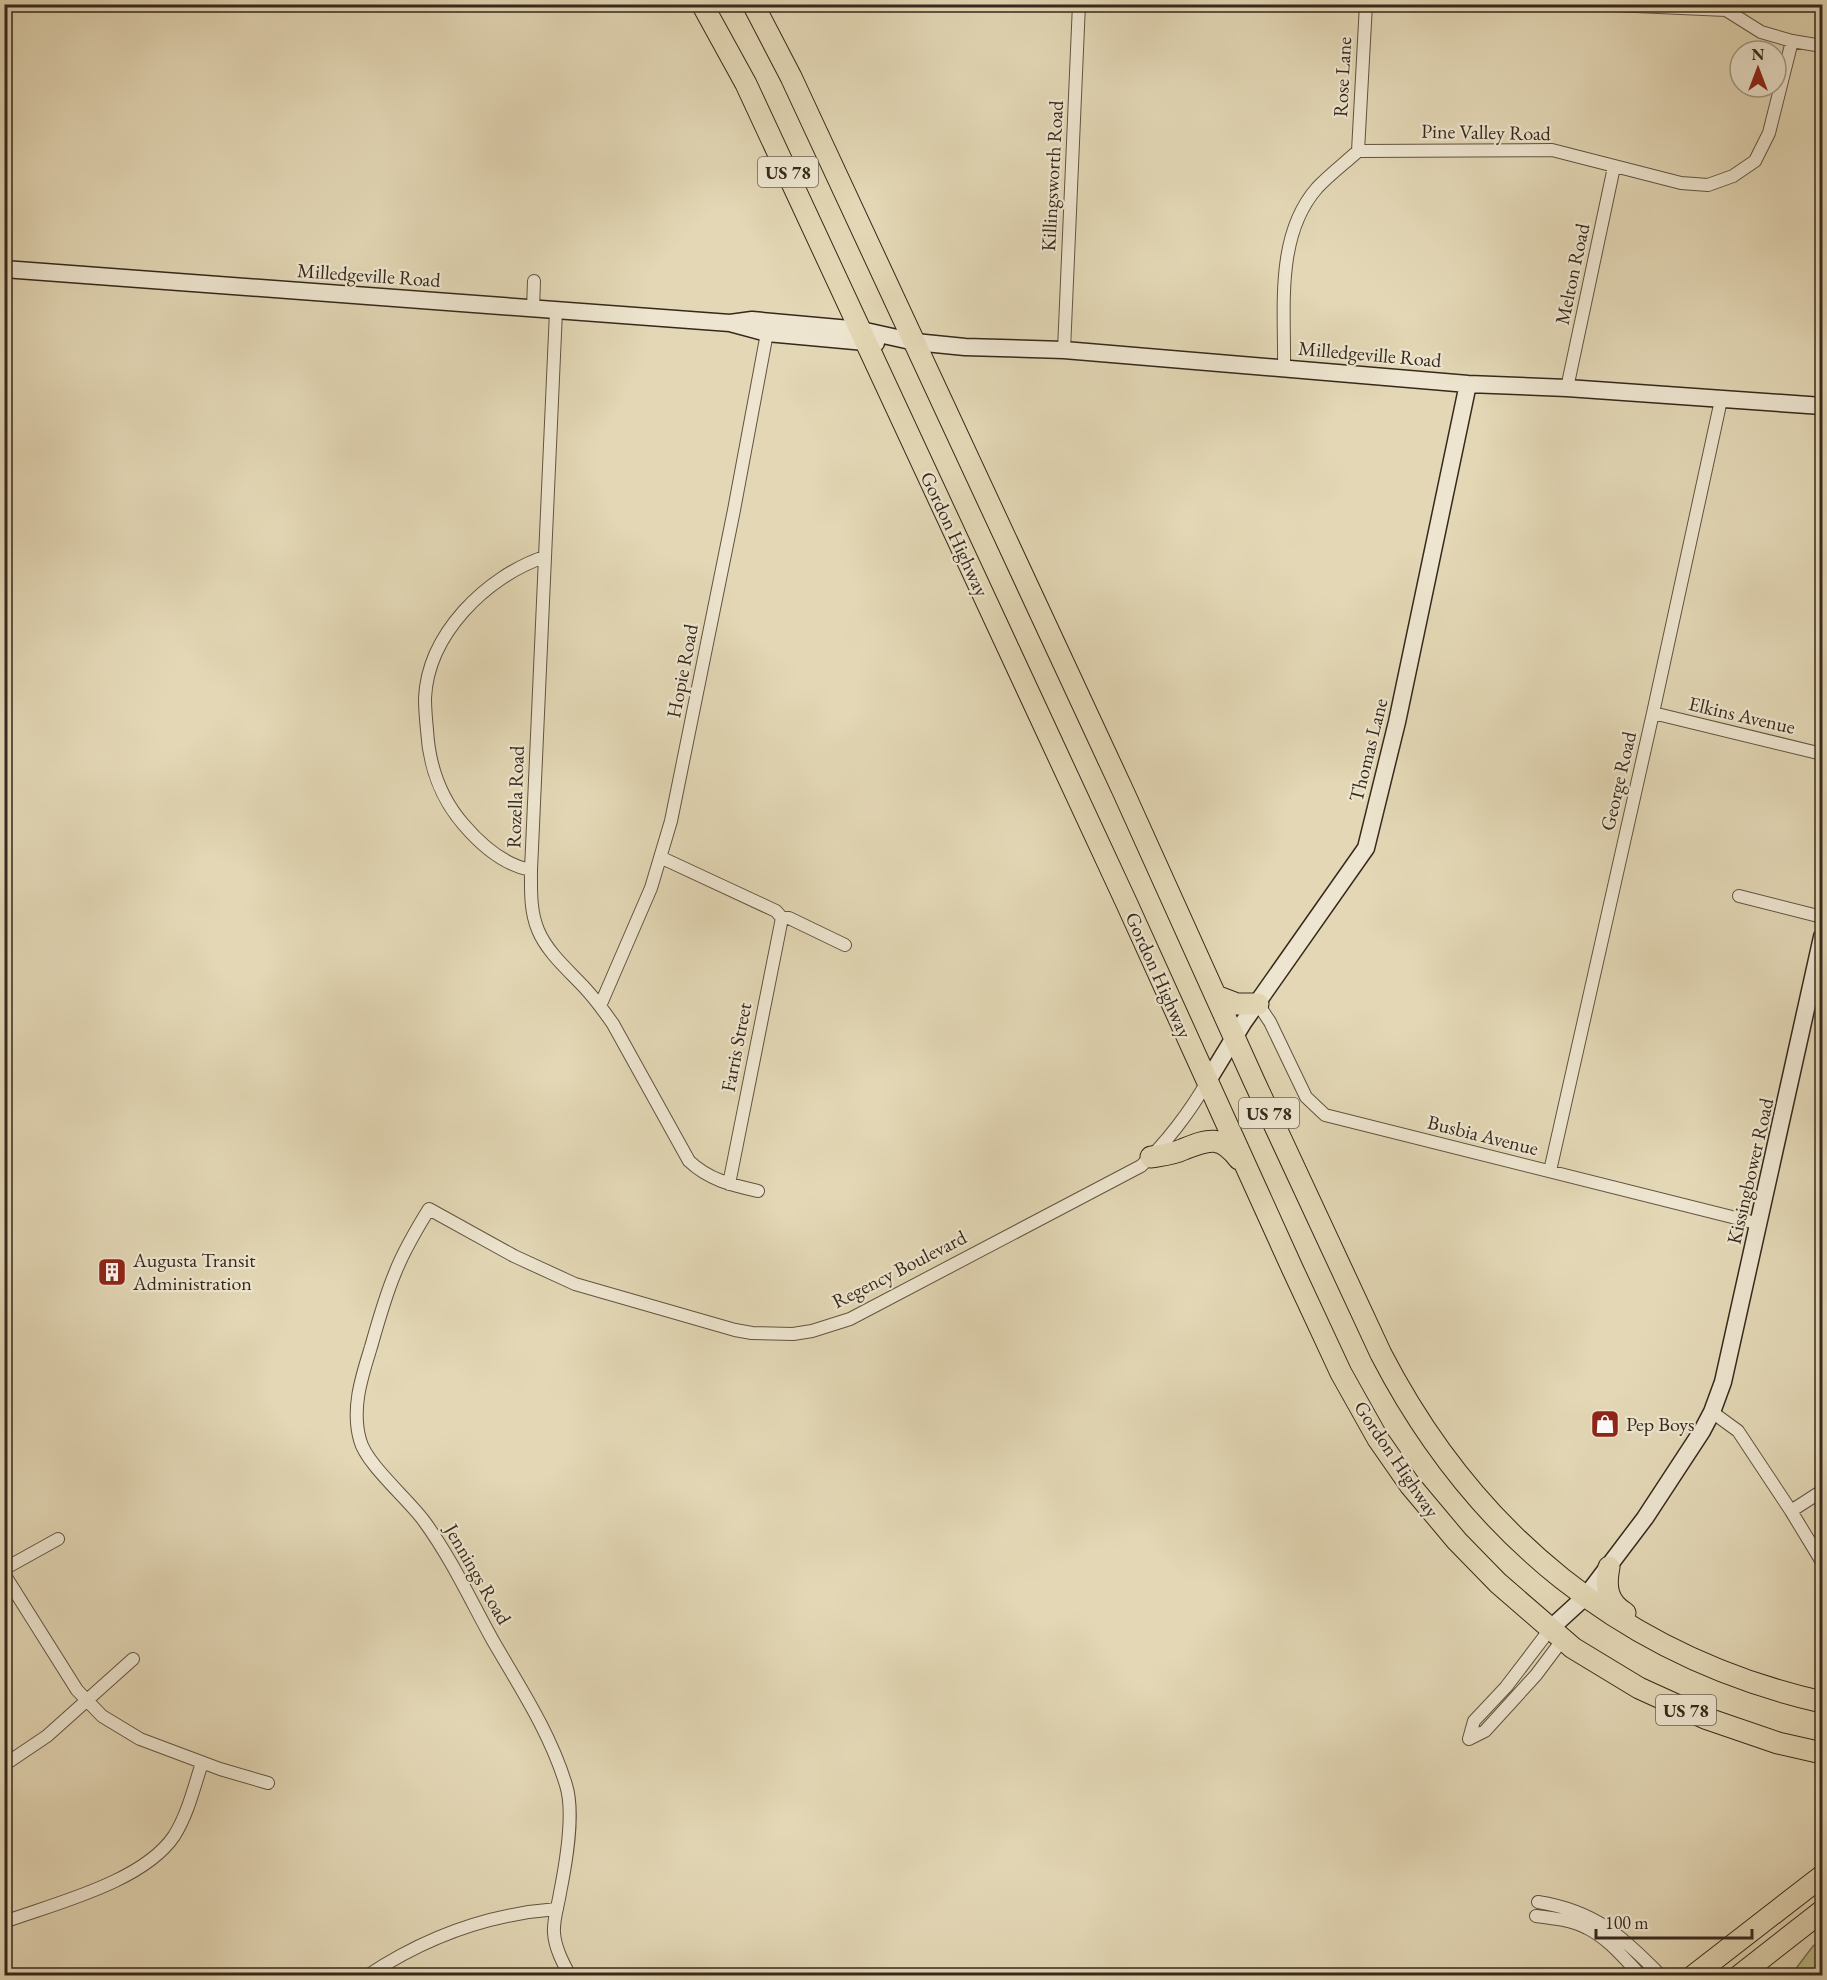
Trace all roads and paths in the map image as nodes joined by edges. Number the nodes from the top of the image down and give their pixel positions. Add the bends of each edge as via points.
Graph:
1 (702, 4) edge
2 (753, 4) edge
3 (1079, 4) edge
4 (1366, 4) edge
5 (1591, 4) edge
6 (1792, 41) junction
7 (1822, 46) edge
8 (1358, 151) junction
9 (1614, 167) junction
10 (4, 269) edge
11 (534, 281) dead end
12 (533, 309) junction
13 (556, 311) junction
14 (730, 324) junction
15 (767, 333) junction
16 (864, 337) junction
17 (915, 342) junction
18 (1064, 350) junction
19 (1284, 367) junction
20 (1468, 384) junction
21 (1568, 388) junction
22 (1721, 400) junction
23 (1822, 406) edge
24 (544, 556) junction
25 (1653, 713) junction
26 (1822, 754) edge
27 (662, 858) junction
28 (531, 870) junction
29 (1739, 896) dead end
30 (1822, 917) edge
31 (782, 918) junction
32 (1822, 936) edge
33 (845, 945) dead end
34 (1216, 996) junction
35 (1258, 1004) junction
36 (600, 1006) junction
37 (1234, 1037) junction
38 (1207, 1082) junction
39 (1151, 1157) junction
40 (1246, 1167) junction
41 (1550, 1171) junction
42 (729, 1184) junction
43 (758, 1191) dead end
44 (429, 1209) joint
45 (1760, 1224) junction
46 (1712, 1412) junction
47 (1822, 1491) edge
48 (1791, 1511) junction
49 (58, 1539) dead end
50 (1822, 1562) edge
51 (1609, 1567) junction
52 (4, 1569) edge
53 (4, 1574) edge
54 (1586, 1596) junction
55 (1557, 1634) junction
56 (133, 1659) dead end
57 (1698, 1662) junction
58 (1817, 1699) edge
59 (86, 1701) junction
60 (1822, 1753) edge
61 (202, 1763) junction
62 (4, 1765) edge
63 (268, 1783) dead end
64 (1822, 1876) edge
65 (1538, 1902) dead end
66 (556, 1909) junction
67 (1822, 1911) edge
68 (1536, 1916) dead end
69 (4, 1922) edge
70 (1758, 1963) edge
71 (367, 1976) edge
72 (570, 1976) edge
73 (1641, 1976) edge
74 (1661, 1976) edge
75 (1693, 1976) edge
76 (1739, 1976) edge

1 - 16 highway, Gordon Highway / US 78 via 746,84
2 - 17 highway, Gordon Highway / US 78 via 792,77
3 - 18 street, Killingsworth Road
4 - 8 street, Rose Lane
5 - 6 street via 1726,10 1761,32
6 - 7 street
6 - 9 street, Pine Valley Road via 1769,133 1755,161 1733,176 1708,185 1681,183
8 - 9 street, Pine Valley Road via 1552,150
8 - 19 street via 1316,189 1294,224 1286,270
9 - 21 street, Melton Road
10 - 12 street, Milledgeville Road
11 - 12 street
12 - 13 street, Milledgeville Road
13 - 14 street, Milledgeville Road
13 - 24 street, Rozella Road
14 - 15 street, Milledgeville Road
14 - 16 street, Milledgeville Road via 752,320
15 - 16 street, Milledgeville Road
15 - 27 street, Hopie Road
16 - 17 street, Milledgeville Road
16 - 38 highway, Gordon Highway / US 78
17 - 18 street, Milledgeville Road
17 - 34 highway, Gordon Highway / US 78
18 - 19 street, Milledgeville Road
19 - 20 street, Milledgeville Road
20 - 21 street, Milledgeville Road
20 - 35 street, Thomas Lane via 1397,722 1366,848
21 - 22 street, Milledgeville Road
22 - 23 street, Milledgeville Road
22 - 25 street, George Road
24 - 28 street, Rozella Road
24 - 28 street via 503,576 466,607 434,660 425,698 429,754 443,795 481,844 508,862
25 - 26 street, Elkins Avenue
25 - 41 street, George Road
27 - 31 street via 776,911
27 - 36 street, Hopie Road
28 - 36 street, Rozella Road via 532,909 538,931 563,966
29 - 30 street
31 - 33 street
31 - 42 street, Farris Street
32 - 45 street, Kissingbower Road
34 - 35 highway via 1237,1004
34 - 37 highway, Gordon Highway / US 78
35 - 37 street, Thomas Lane
35 - 41 street, Busbia Avenue via 1306,1097 1325,1116
36 - 42 street, Rozella Road via 689,1161 705,1175
37 - 38 street, Thomas Lane
37 - 54 highway, Gordon Highway / US 78 via 1381,1354 1428,1435 1461,1480 1513,1535
38 - 39 street, Regency Boulevard
38 - 40 highway, Gordon Highway / US 78
39 - 40 highway via 1213,1141 1230,1147
39 - 44 street, Regency Boulevard via 850,1319 793,1334 735,1330 575,1284
40 - 55 highway, Gordon Highway / US 78 via 1341,1373 1378,1439 1457,1542
41 - 45 street, Busbia Avenue
42 - 43 street, Rozella Road
44 - 66 street, Jennings Road via 405,1249 384,1305 359,1388 358,1433 369,1459 402,1493 444,1550 551,1745 567,1788 569,1810 567,1856
45 - 46 street, Kissingbower Road via 1724,1382
46 - 48 street via 1738,1431
46 - 51 street, Kissingbower Road via 1646,1518
47 - 48 street
48 - 50 street
49 - 52 street
51 - 54 street, Kissingbower Road
51 - 57 highway via 1607,1592 1615,1605
53 - 59 street
54 - 55 street, Kissingbower Road
54 - 57 highway, Gordon Highway / US 78 via 1632,1627
55 - 55 street, Kissingbower Road via 1536,1676 1485,1731 1469,1739 1474,1721
55 - 60 highway, Gordon Highway / US 78 via 1606,1669 1672,1704 1759,1737
56 - 59 street
57 - 58 highway, Gordon Highway / US 78 via 1751,1682
59 - 61 street via 102,1716 140,1739
59 - 62 street via 47,1736
61 - 63 street
61 - 69 street via 183,1819 157,1855 112,1883
64 - 75 highway
65 - 74 street via 1590,1916
66 - 71 street via 472,1925 402,1954
66 - 72 street, Jennings Road via 556,1942
67 - 70 highway
68 - 73 street via 1588,1928
70 - 76 highway

